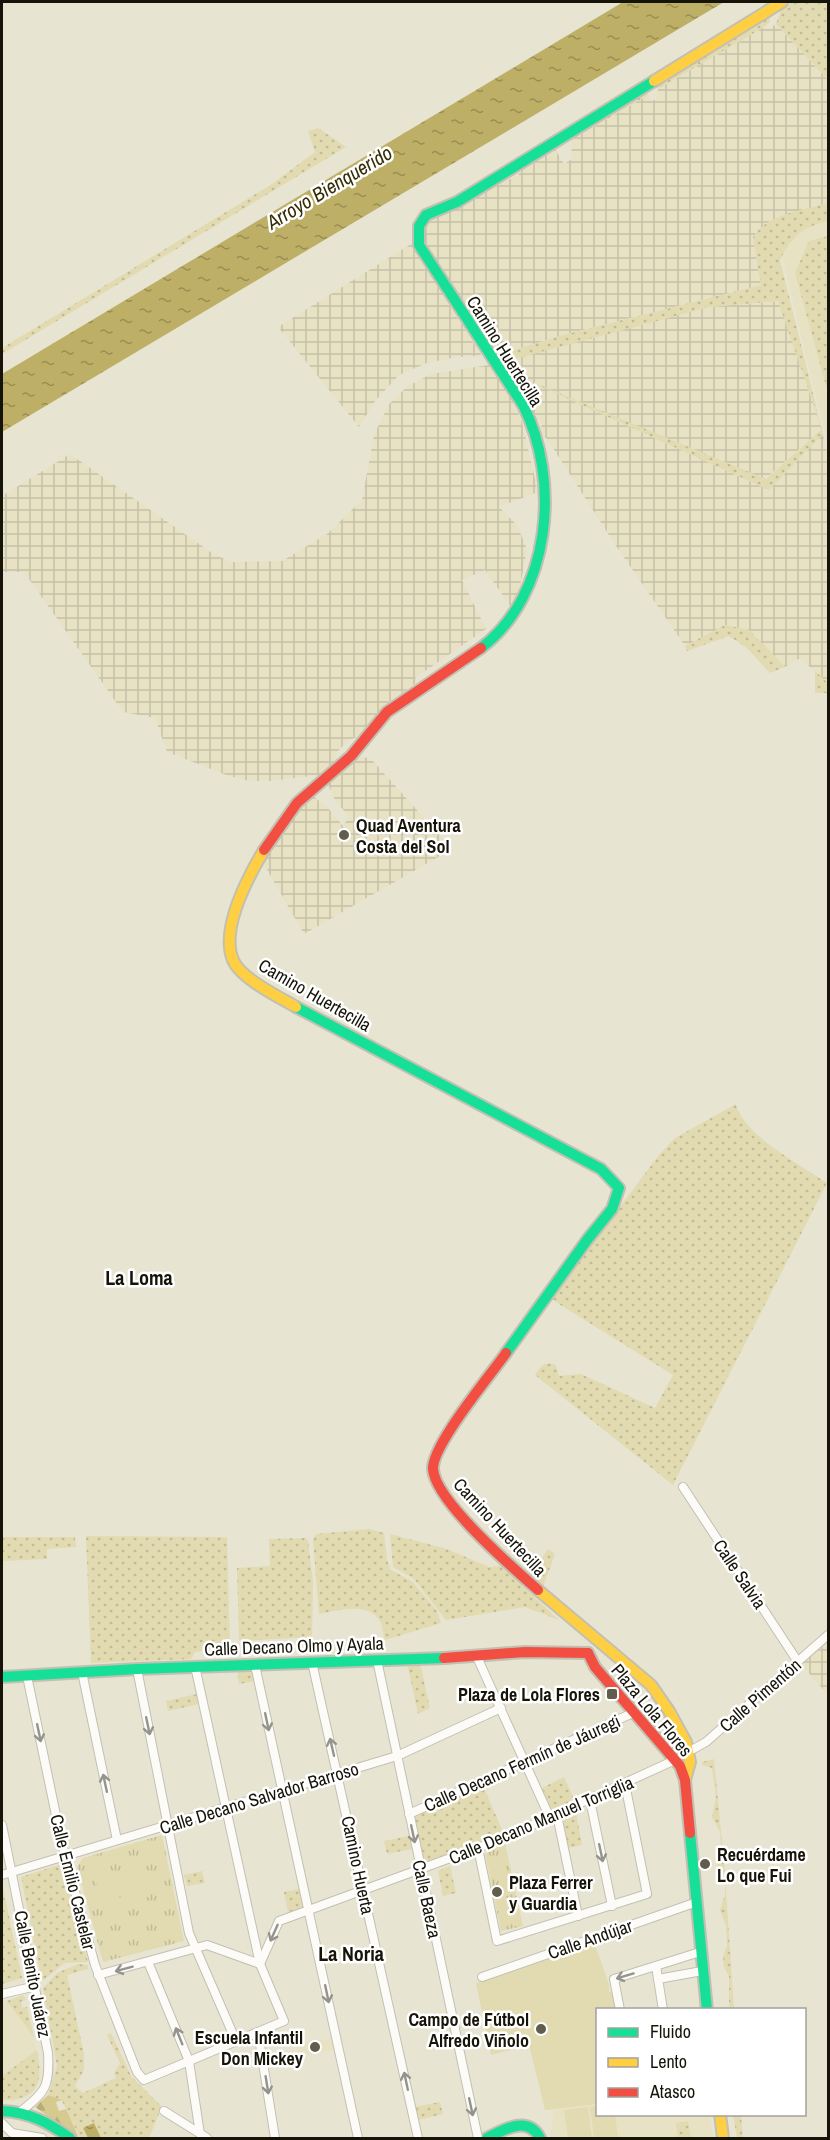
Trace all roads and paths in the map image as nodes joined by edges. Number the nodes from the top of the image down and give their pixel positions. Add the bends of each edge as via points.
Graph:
1 (782, 2) edge
2 (682, 1487) dead end
3 (828, 1635) edge
4 (599, 1641) junction
5 (588, 1653) junction
6 (477, 1657) junction
7 (376, 1660) junction
8 (312, 1662) junction
9 (798, 1662) junction
10 (255, 1665) junction
11 (195, 1666) junction
12 (136, 1669) junction
13 (82, 1672) junction
14 (27, 1676) junction
15 (2, 1677) edge
16 (501, 1708) junction
17 (635, 1712) junction
18 (688, 1752) junction
19 (397, 1756) junction
20 (675, 1760) junction
21 (525, 1762) junction
22 (339, 1775) junction
23 (685, 1780) junction
24 (625, 1784) junction
25 (282, 1791) junction
26 (590, 1800) junction
27 (226, 1808) junction
28 (409, 1814) junction
29 (554, 1816) junction
30 (2, 1825) edge
31 (168, 1825) junction
32 (117, 1840) junction
33 (478, 1848) junction
34 (65, 1856) junction
35 (421, 1870) junction
36 (12, 1873) junction
37 (2, 1875) edge
38 (364, 1891) junction
39 (697, 1902) junction
40 (612, 1906) junction
41 (309, 1911) junction
42 (578, 1916) junction
43 (197, 1948) junction
44 (700, 1952) junction
45 (148, 1962) junction
46 (260, 1964) junction
47 (656, 1966) junction
48 (702, 1971) junction
49 (98, 1975) junction
50 (482, 1977) dead end
51 (657, 1979) junction
52 (36, 1986) junction
53 (2, 1995) edge
54 (620, 2008) edge
55 (663, 2008) edge
56 (707, 2008) edge
57 (258, 2032) junction
58 (236, 2041) junction
59 (189, 2061) junction
60 (2, 2111) edge
61 (164, 2111) dead end
62 (20, 2112) junction
63 (720, 2116) edge
64 (2, 2123) edge
65 (204, 2136) edge
66 (42, 2139) edge
67 (70, 2139) edge
68 (275, 2139) edge
69 (358, 2139) edge
70 (418, 2139) edge
71 (478, 2139) edge
72 (487, 2139) edge
73 (540, 2139) edge
74 (723, 2139) edge

1 - 4 street, Camino Huertecilla via 457,202 420,220 416,230 419,245 514,392 535,432 542,488 542,540 526,594 505,626 476,652 390,709 352,755 298,801 262,851 231,925 229,944 233,962 251,980 601,1169 619,1188 619,1200 613,1209 438,1448 433,1472 448,1500 504,1559
2 - 9 street, Calle Salvia
3 - 9 street, Calle Pimentón
4 - 5 street
4 - 18 street, Plaza Lola Flores via 651,1685 667,1705
5 - 6 street, Calle Decano Olmo y Ayala via 525,1652
5 - 17 street, Plaza Lola Flores via 595,1667
6 - 7 street, Calle Decano Olmo y Ayala
6 - 16 street
7 - 8 street, Calle Decano Olmo y Ayala
7 - 19 street, Calle Baeza
8 - 10 street, Calle Decano Olmo y Ayala
22 -> 8 street, Camino Huerta
9 - 18 street, Calle Pimentón via 706,1742
10 - 11 street, Calle Decano Olmo y Ayala
10 -> 25 street
11 - 12 street, Calle Decano Olmo y Ayala
11 - 27 street
12 - 13 street, Calle Decano Olmo y Ayala
12 -> 31 street
13 - 14 street, Calle Decano Olmo y Ayala
32 -> 13 street
14 - 15 street, Calle Decano Olmo y Ayala
14 -> 34 street, Calle Emilio Castelar
16 - 19 street, Calle Decano Salvador Barroso
16 - 21 street
17 - 20 street, Plaza Lola Flores
17 - 21 street, Calle Decano Fermín de Jáuregi
18 - 23 street, Plaza Lola Flores via 690,1763
19 - 22 street, Calle Decano Salvador Barroso
19 - 28 street, Calle Baeza
20 - 23 street, Plaza Lola Flores
20 - 24 street, Calle Decano Manuel Torriglia
21 - 28 street, Calle Decano Fermín de Jáuregi
21 - 29 street
22 - 25 street, Calle Decano Salvador Barroso
22 - 38 street, Camino Huerta
23 - 39 street
24 - 26 street, Calle Decano Manuel Torriglia
24 - 40 street via 646,1894
25 - 27 street, Calle Decano Salvador Barroso
25 - 41 street
26 - 29 street, Calle Decano Manuel Torriglia
26 -> 40 street
27 - 31 street, Calle Decano Salvador Barroso
27 - 46 street
28 -> 35 street, Calle Baeza
29 - 33 street, Calle Decano Manuel Torriglia
29 - 42 street
30 - 36 street, Calle Benito Juárez
31 - 32 street, Calle Decano Salvador Barroso
31 - 43 street via 189,1933
32 - 34 street, Calle Decano Salvador Barroso
33 - 35 street, Calle Decano Manuel Torriglia
33 - 42 street via 497,1941
34 - 36 street, Calle Decano Salvador Barroso
34 - 49 street, Calle Emilio Castelar
35 - 38 street, Calle Decano Manuel Torriglia
35 -> 71 street, Calle Baeza
36 - 37 street, Calle Decano Salvador Barroso
36 - 52 street, Calle Benito Juárez
38 - 41 street, Calle Decano Manuel Torriglia
70 -> 38 street, Camino Huerta
39 - 44 street
39 - 50 street, Calle Andújar
40 - 42 street
41 -> 46 street, Calle Decano Manuel Torriglia via 279,1921
41 -> 69 street
43 - 45 street
43 - 46 street via 207,1945
43 - 58 street
44 - 47 street
44 - 48 street
45 -> 49 street
59 -> 45 street
46 - 57 street via 284,2021
47 - 51 street
47 -> 54 street via 614,1979
48 - 51 street
48 - 56 street
49 - 59 street, Calle Emilio Castelar via 136,2072 144,2080
51 - 55 street
52 - 53 street
52 - 62 street, Calle Benito Juárez via 50,2079 42,2095
57 - 58 street
57 -> 68 street
58 - 59 street
59 - 65 street
60 - 62 street
61 - 65 street
62 - 67 street via 49,2122
63 - 74 street
64 - 66 street via 12,2133
72 - 73 street via 514,2125 534,2129

